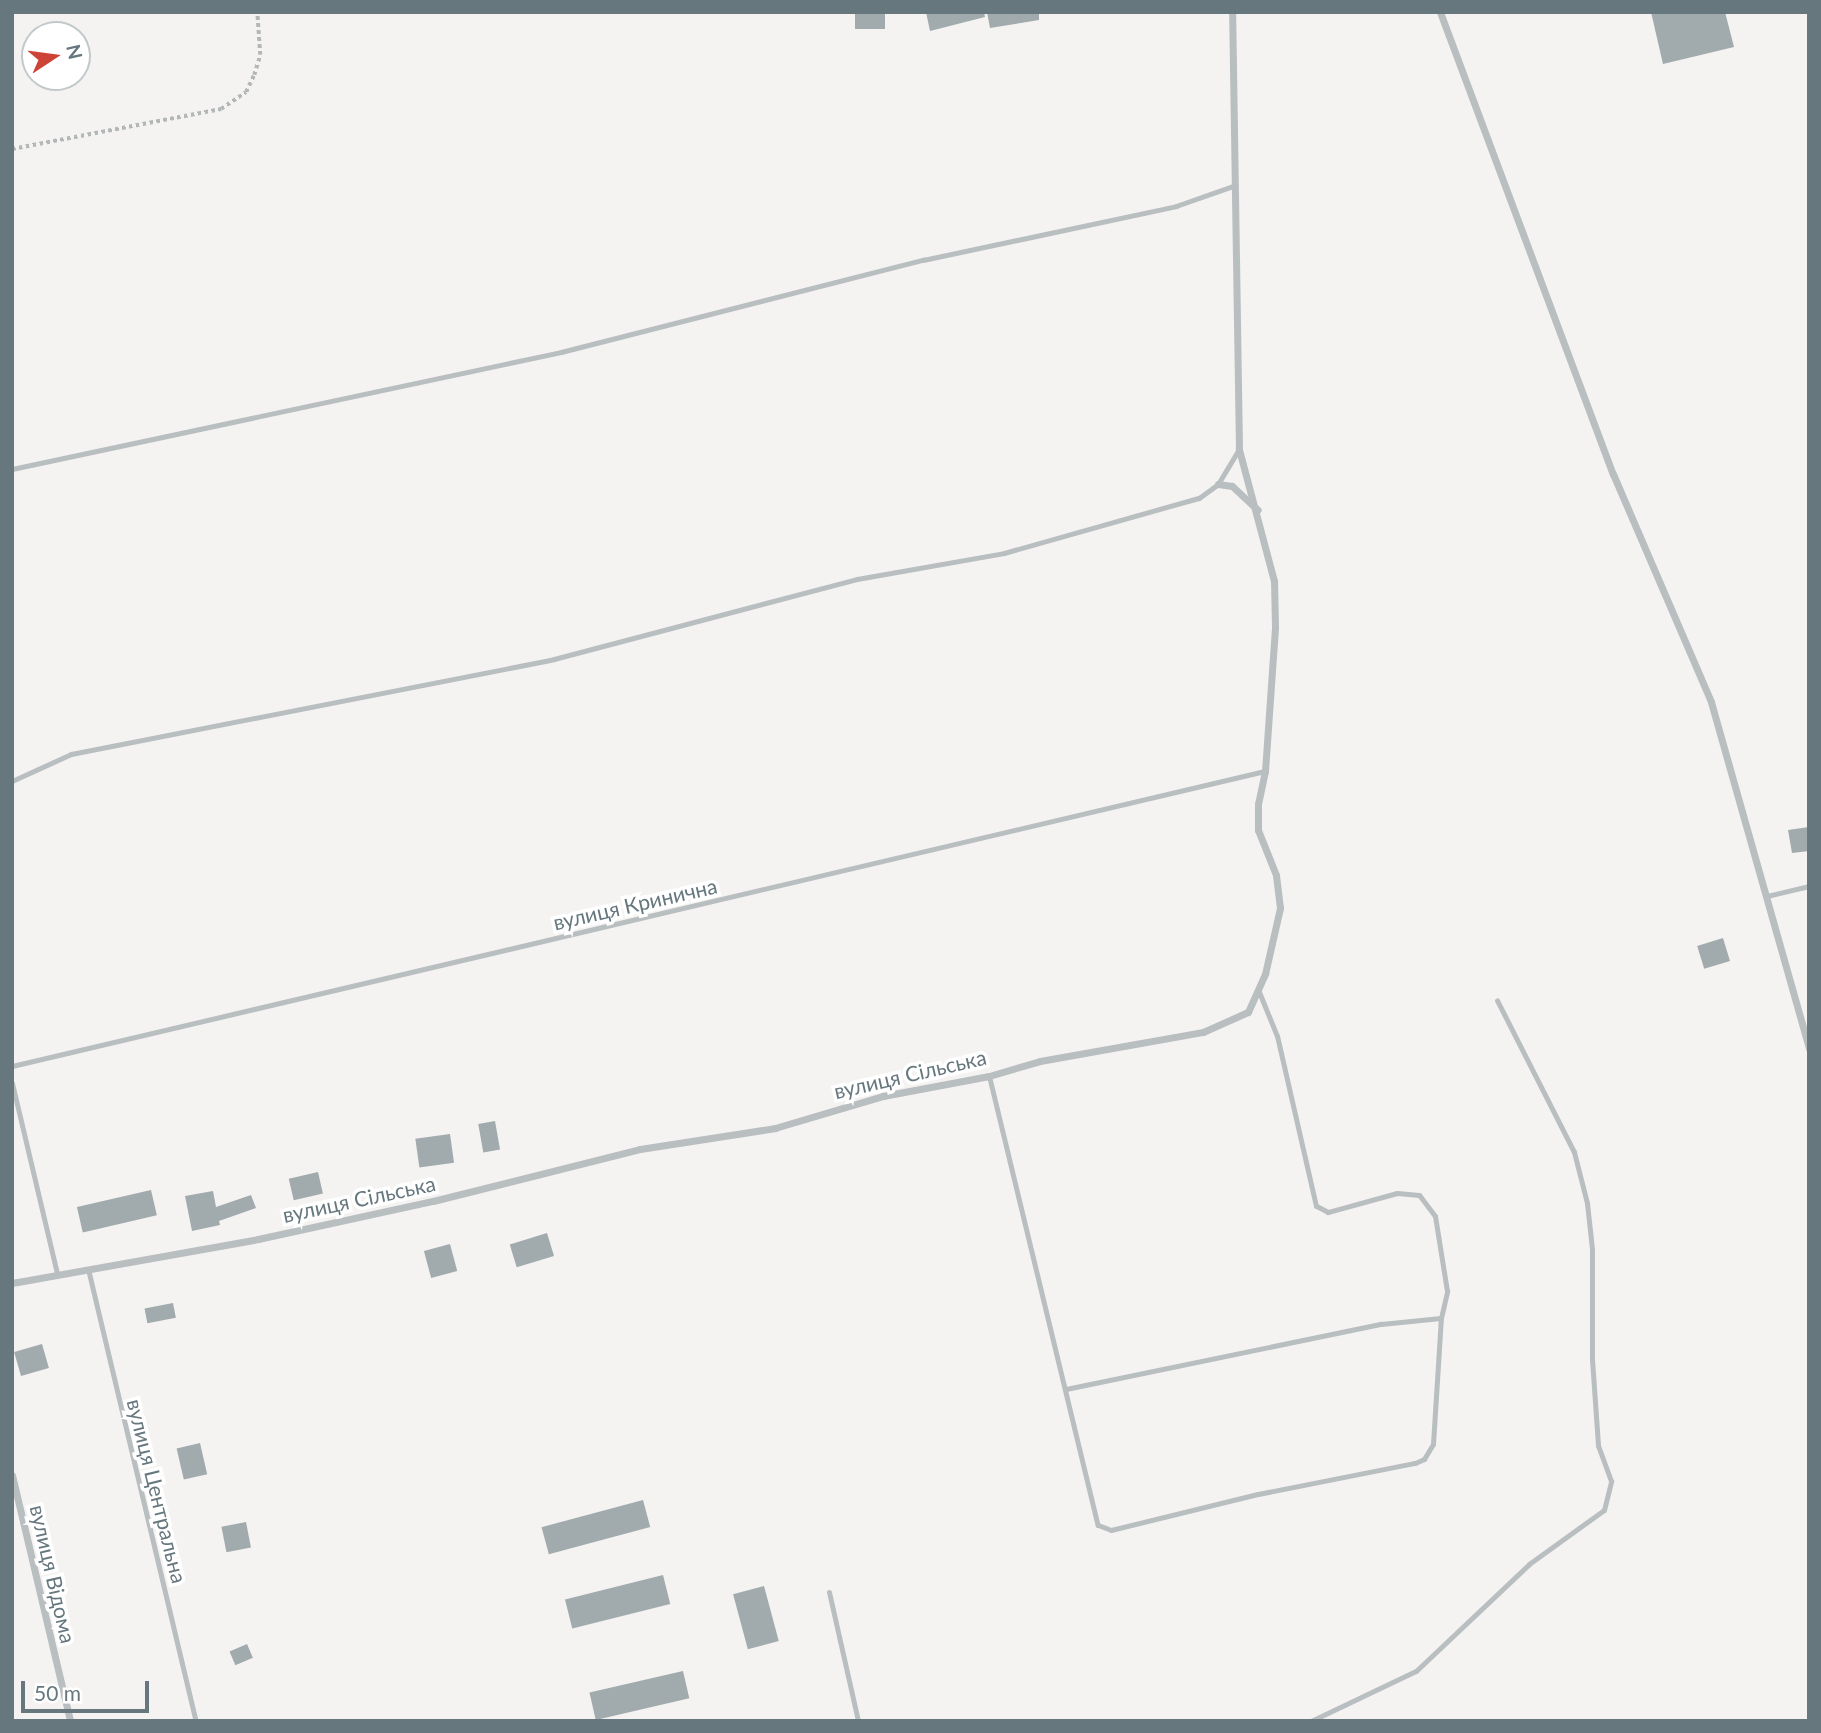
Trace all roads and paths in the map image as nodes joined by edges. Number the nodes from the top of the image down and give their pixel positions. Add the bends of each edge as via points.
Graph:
1 (257, 12) edge
2 (1232, 12) edge
3 (1440, 12) edge
4 (12, 149) edge
5 (1233, 186) junction
6 (1240, 449) junction
7 (12, 469) edge
8 (1218, 484) junction
9 (1258, 510) junction
10 (1265, 771) junction
11 (12, 781) edge
12 (1809, 886) edge
13 (1767, 896) junction
14 (1259, 992) junction
15 (1497, 1000) dead end
16 (1809, 1049) edge
17 (12, 1066) edge
18 (989, 1076) junction
19 (12, 1083) edge
20 (88, 1269) junction
21 (57, 1274) junction
22 (12, 1283) edge
23 (1441, 1318) junction
24 (1066, 1389) junction
25 (12, 1475) edge
26 (829, 1592) dead end
27 (69, 1721) edge
28 (196, 1721) edge
29 (858, 1721) edge
30 (1311, 1721) edge

1 - 4 path via 260,55 254,75 246,92 221,109
2 - 5 street, вулиця Сільська
3 - 13 street via 1613,474 1711,702
5 - 6 street, вулиця Сільська
5 - 7 lane via 1176,206 923,260 561,352
6 - 8 lane
6 - 9 street, вулиця Сільська
8 - 9 street via 1232,486
8 - 11 lane via 1199,498 1003,553 856,579 554,659 344,702 290,707 71,754
9 - 10 street, вулиця Сільська via 1274,581
10 - 14 street, вулиця Сільська via 1258,830 1276,876 1280,908
10 - 17 lane, вулиця Кринична
12 - 13 lane
13 - 16 street
14 - 18 street, вулиця Сільська via 1248,1012 1213,1029 1040,1061
14 - 23 lane via 1290,1086 1311,1198 1320,1210 1328,1212 1397,1193 1419,1195 1435,1216 1442,1249 1447,1291
15 - 30 lane via 1574,1152 1587,1203 1598,1445 1611,1481 1605,1510 1529,1564 1416,1671
18 - 20 street, вулиця Сільська via 883,1096 775,1128 640,1149 419,1204
18 - 24 lane
19 - 21 lane
20 - 21 street, вулиця Сільська
20 - 28 lane, вулиця Центральна
21 - 22 street, вулиця Сільська
23 - 24 lane via 1381,1324
23 - 24 lane via 1433,1444 1424,1459 1111,1530 1094,1518
25 - 27 street, вулиця Відома
26 - 29 lane

